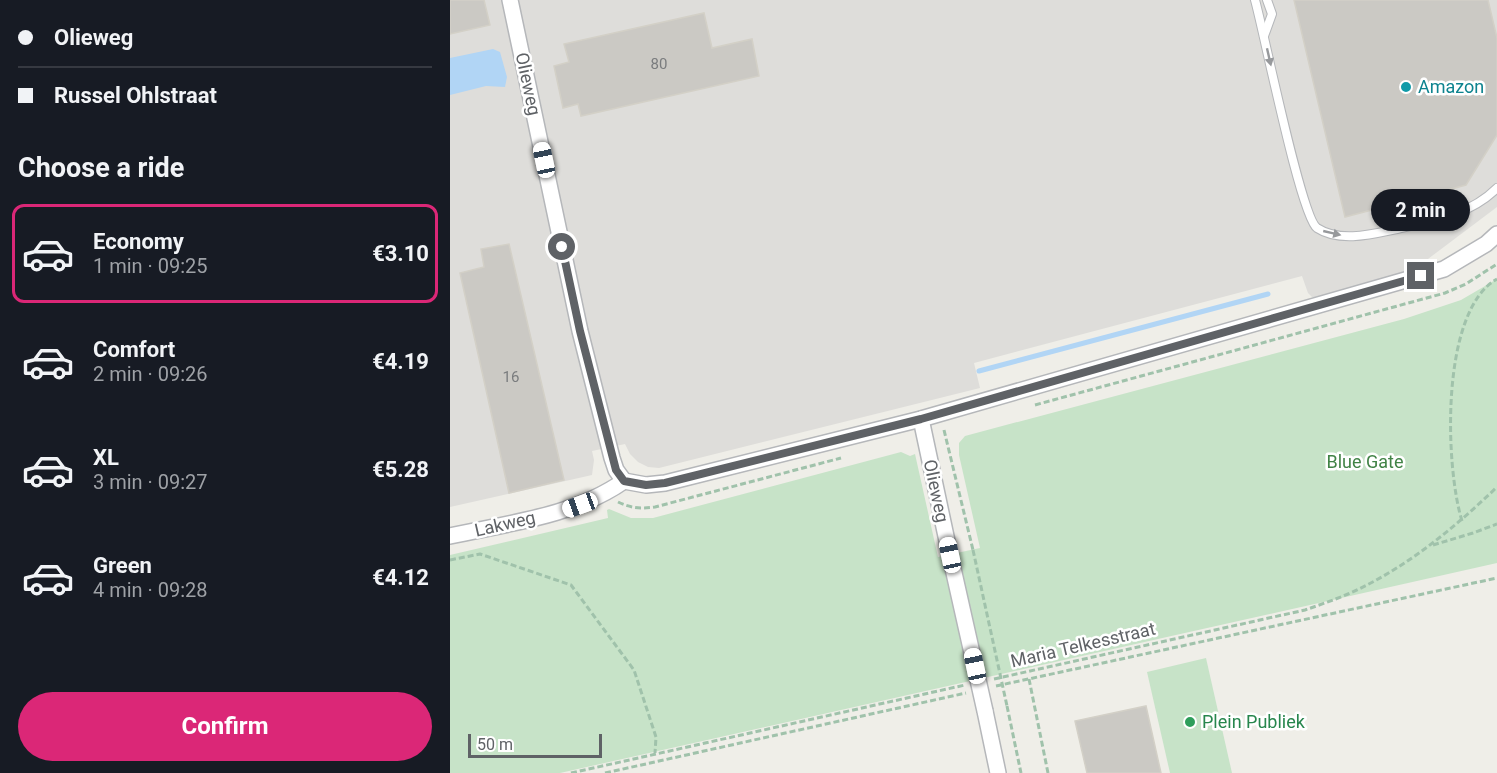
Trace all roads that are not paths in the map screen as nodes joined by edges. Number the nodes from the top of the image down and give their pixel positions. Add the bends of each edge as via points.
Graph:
1 (510, 0) edge
2 (1255, 0) edge
3 (1268, 0) edge
4 (1264, 36) junction
5 (1497, 188) edge
6 (1497, 234) edge
7 (921, 419) junction
8 (624, 481) junction
9 (450, 536) edge
10 (998, 773) edge

1 - 8 street, Olieweg via 580,331 612,458
2 - 4 lane
3 - 4 lane via 1272,14
4 -> 5 lane via 1305,205 1315,226 1328,233 1354,236 1389,231 1461,213
6 - 7 street via 1444,269
7 - 8 street via 665,483
7 - 10 street, Olieweg, bridge
8 - 9 street, Lakweg via 569,509

